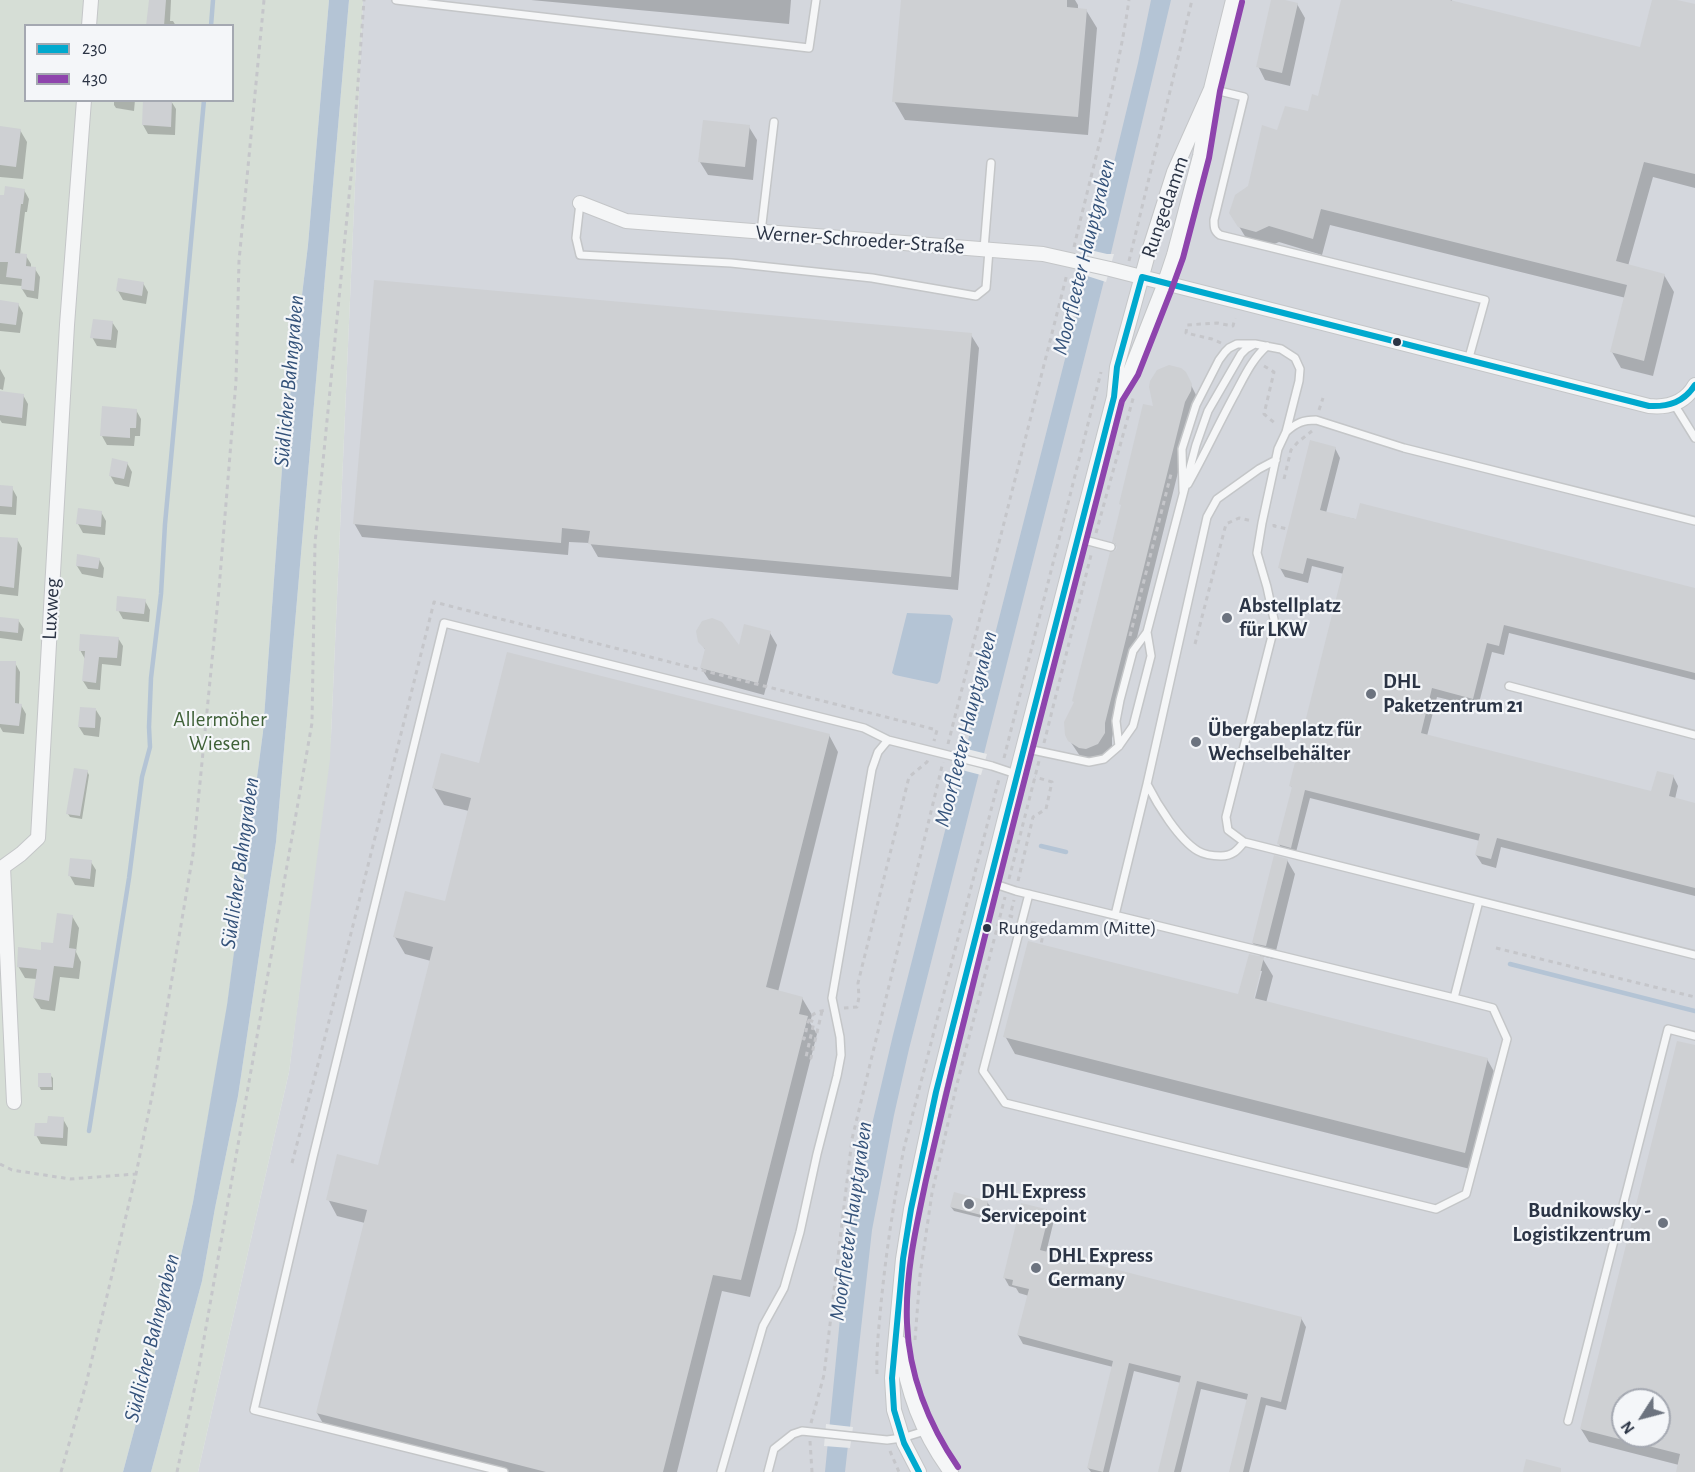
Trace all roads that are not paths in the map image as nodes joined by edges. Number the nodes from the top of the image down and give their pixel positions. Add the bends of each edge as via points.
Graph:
1 (91, 0) edge
2 (396, 0) edge
3 (816, 0) edge
4 (1233, 0) edge
5 (89, 24) edge
6 (1211, 89) junction
7 (84, 102) edge
8 (774, 122) dead end
9 (991, 164) dead end
10 (580, 203) joint
11 (761, 232) junction
12 (986, 249) junction
13 (1142, 277) junction
14 (1165, 283) junction
15 (1255, 344) junction
16 (1267, 346) junction
17 (1468, 361) junction
18 (1695, 385) edge
19 (1114, 397) junction
20 (1679, 401) junction
21 (1286, 432) junction
22 (1695, 438) edge
23 (1276, 460) junction
24 (1183, 491) junction
25 (1695, 520) edge
26 (1077, 538) junction
27 (1111, 547) dead end
28 (1147, 632) junction
29 (1509, 686) dead end
30 (1695, 735) edge
31 (888, 740) junction
32 (1119, 746) junction
33 (1023, 748) junction
34 (1016, 774) junction
35 (1147, 784) junction
36 (1244, 842) junction
37 (989, 882) junction
38 (1029, 894) junction
39 (1479, 901) junction
40 (1115, 915) junction
41 (1695, 955) edge
42 (1454, 998) junction
43 (1695, 1036) edge
44 (14, 1102) dead end
45 (898, 1323) junction
46 (1568, 1421) dead end
47 (925, 1431) junction
48 (902, 1438) junction
49 (504, 1472) edge
50 (721, 1472) edge
51 (768, 1472) edge
52 (919, 1472) edge
53 (951, 1472) edge

1 - 5 street
2 - 3 lane via 809,48
4 - 6 street, Rungedamm
6 - 13 street, Rungedamm via 1174,172
6 - 14 street, Rungedamm via 1200,156
6 - 17 lane via 1244,97 1214,220 1216,232 1485,300
7 - 44 street, Luxweg via 66,337 38,838 3,867
8 - 11 lane
9 - 12 lane
10 - 11 street, Werner-Schroeder-Straße via 626,221
10 - 12 lane via 576,238 580,255 731,263 872,278 976,296 986,288
11 - 12 street, Werner-Schroeder-Straße
12 - 13 street, Werner-Schroeder-Straße via 1043,254
13 - 14 street, Werner-Schroeder-Straße
13 - 19 street, Rungedamm via 1117,366
14 - 17 street, Werner-Schroeder-Straße
14 - 19 street, Rungedamm via 1130,372
15 - 16 lane
15 - 24 lane via 1241,354 1208,411
15 - 24 lane via 1229,348 1196,405 1182,449
16 - 21 lane via 1294,358 1300,369
16 - 24 lane via 1253,361
17 - 20 street, Werner-Schroeder-Straße via 1649,406
18 - 20 street
19 - 26 street, Rungedamm
20 - 22 lane
21 - 23 lane
21 - 25 lane via 1304,420 1316,420 1404,448
23 - 35 lane via 1216,499 1207,517
23 - 36 lane via 1257,553 1275,624 1226,817 1228,830
24 - 28 lane
26 - 27 lane
26 - 33 street, Rungedamm
28 - 32 lane via 1151,656 1133,726
28 - 32 lane via 1132,651 1116,721
29 - 30 lane
31 - 34 lane
31 - 49 lane via 864,728 444,623 254,1410
31 - 50 lane via 878,752 872,770 832,998 840,1037 837,1076 784,1287 763,1326
32 - 33 lane via 1104,759 1089,762
33 - 34 street, Rungedamm
34 - 37 street, Rungedamm
35 - 36 lane via 1157,805 1199,852 1227,856 1237,852
35 - 40 lane
36 - 39 lane
37 - 38 lane
37 - 45 street, Rungedamm via 911,1209
38 - 40 lane
38 - 42 lane via 983,1071 1005,1103 1436,1209 1466,1194 1507,1039 1492,1008
39 - 41 lane
39 - 42 lane
40 - 42 lane
43 - 46 lane via 1668,1029
45 - 47 street, Rungedamm via 910,1392
45 - 48 street, Rungedamm via 892,1378 894,1410
47 - 48 lane
47 - 53 street, Rungedamm
48 - 51 lane via 887,1440 802,1431 774,1449
48 - 52 street, Rungedamm

